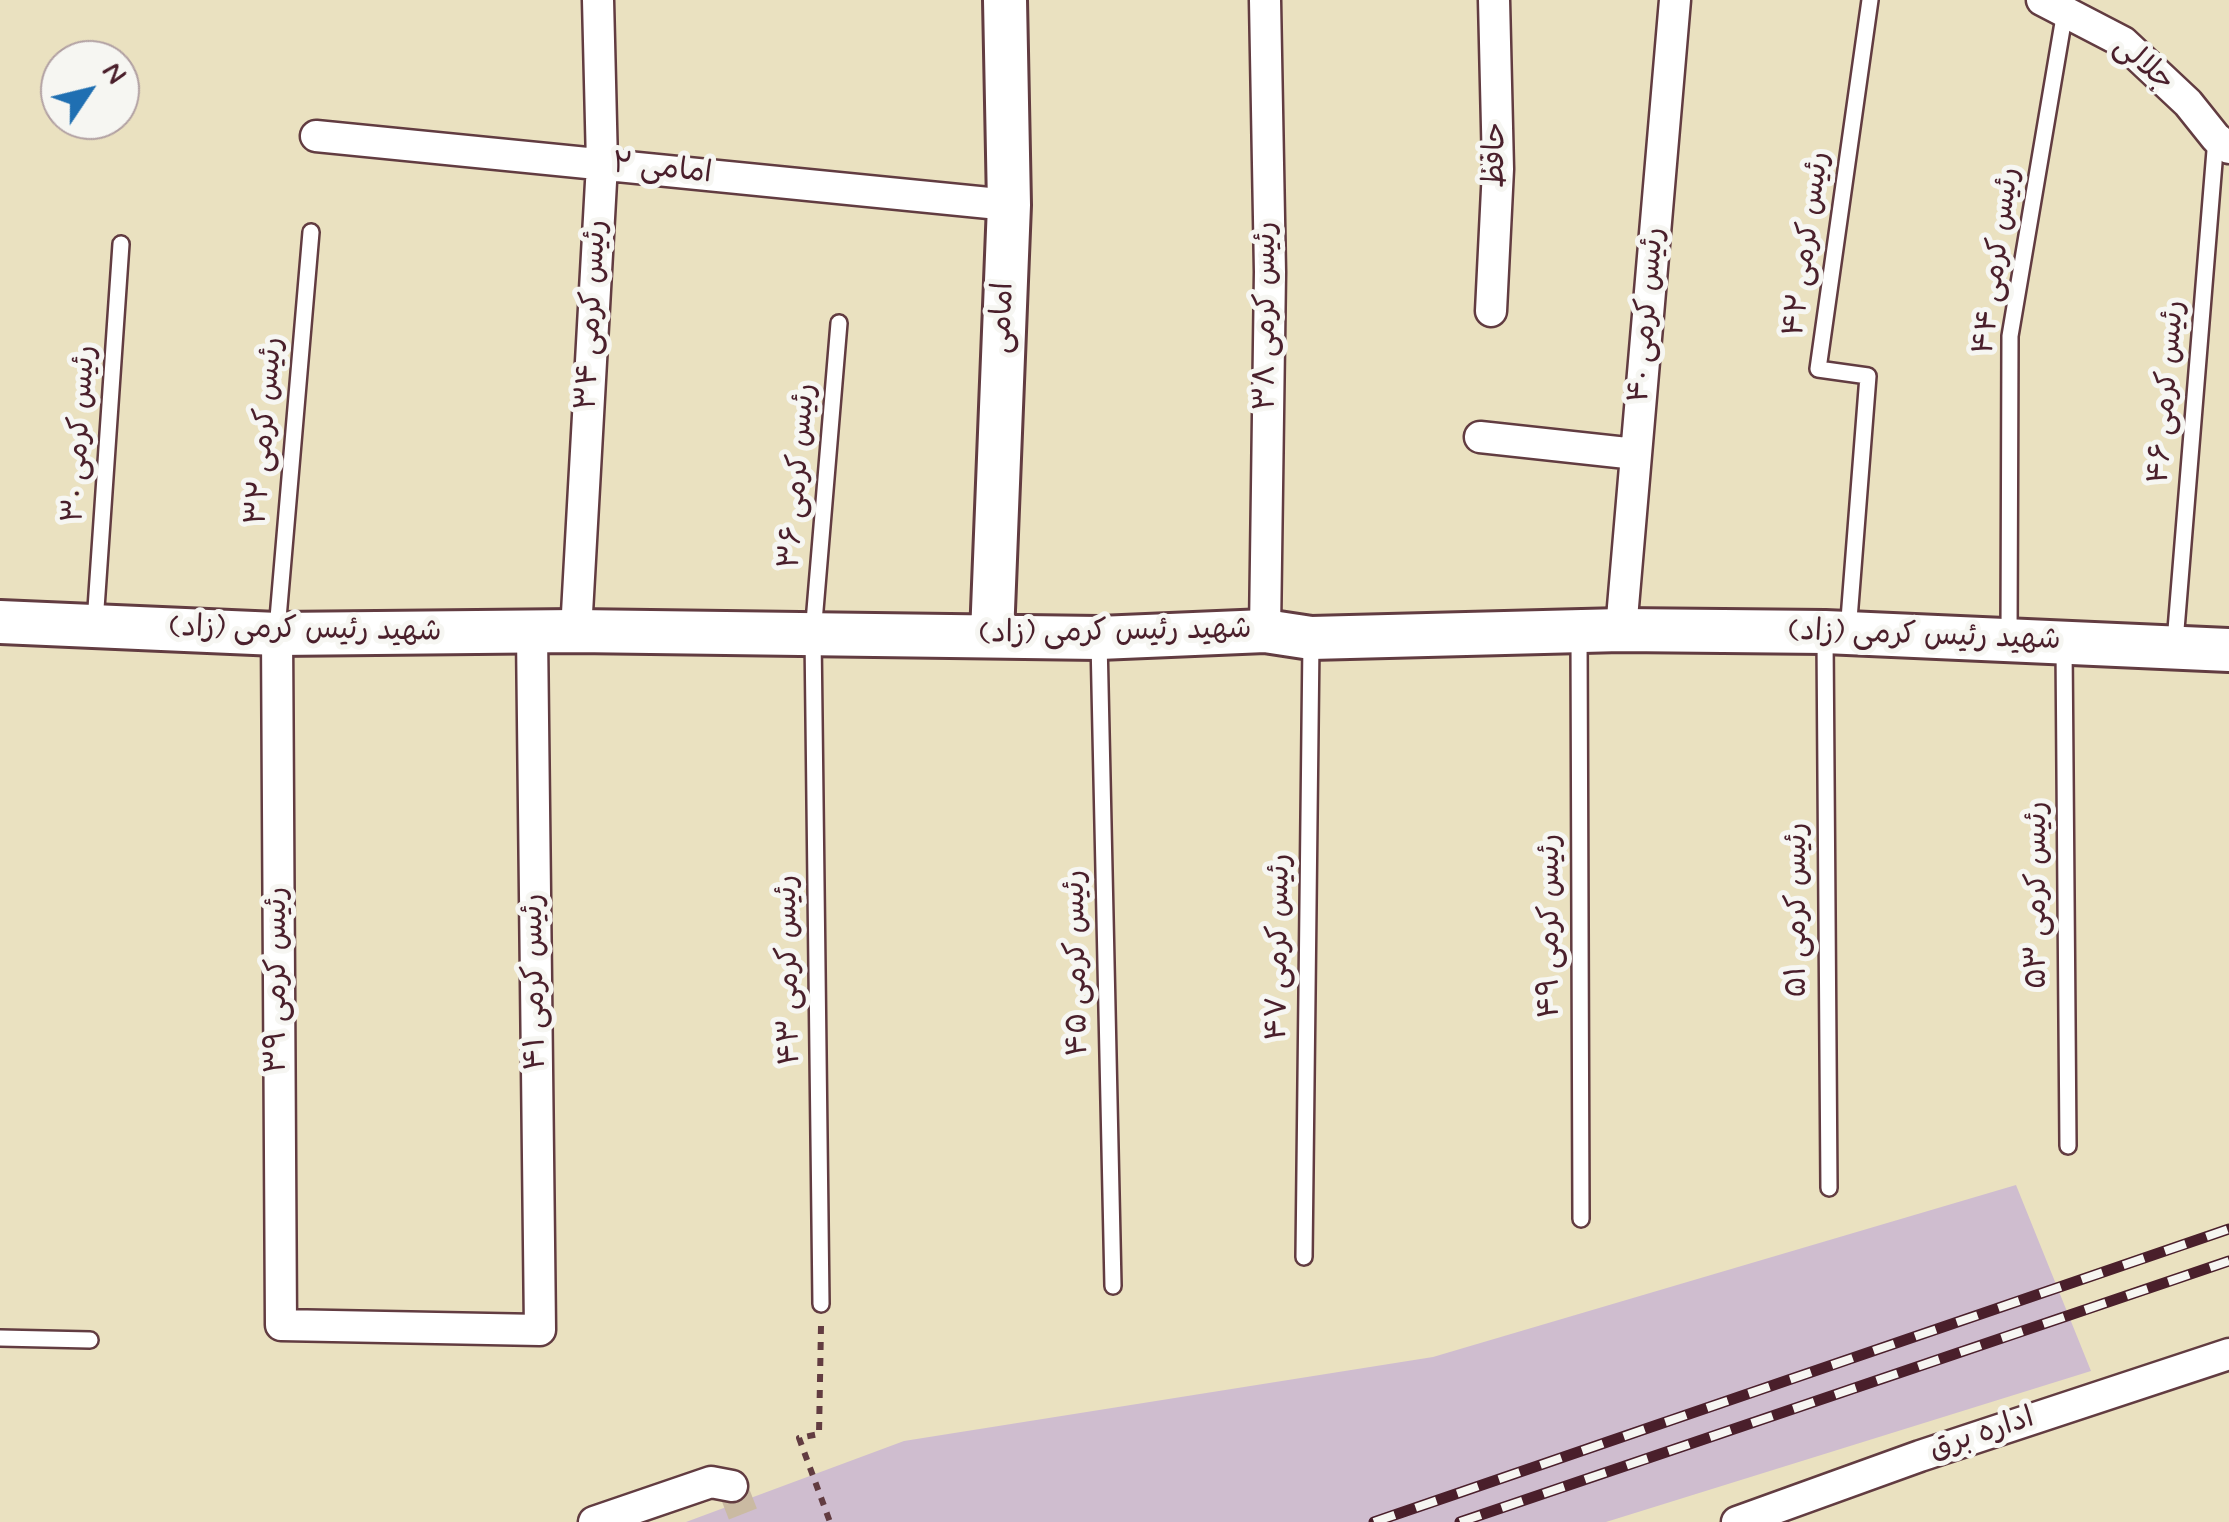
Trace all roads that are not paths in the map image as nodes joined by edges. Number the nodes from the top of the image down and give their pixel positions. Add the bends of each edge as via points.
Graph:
1 (598, 0) edge
2 (1005, 0) edge
3 (1265, 0) edge
4 (1494, 0) edge
5 (1675, 0) edge
6 (1870, 0) edge
7 (2054, 5) edge
8 (316, 136) dead end
9 (2222, 143) edge
10 (602, 164) junction
11 (1009, 205) junction
12 (311, 232) dead end
13 (122, 244) dead end
14 (1491, 311) dead end
15 (839, 323) dead end
16 (1480, 438) dead end
17 (1636, 454) junction
18 (0, 622) edge
19 (95, 626) junction
20 (1621, 630) junction
21 (576, 631) junction
22 (1266, 632) junction
23 (1578, 632) junction
24 (532, 633) junction
25 (1836, 633) junction
26 (277, 634) junction
27 (814, 634) junction
28 (992, 635) junction
29 (1098, 638) junction
30 (1311, 638) junction
31 (2009, 640) junction
32 (2064, 642) junction
33 (2174, 650) junction
34 (2229, 650) edge
35 (2068, 1146) dead end
36 (1828, 1188) dead end
37 (1581, 1219) dead end
38 (1304, 1257) dead end
39 (1113, 1286) dead end
40 (821, 1304) road end
41 (281, 1325) joint
42 (0, 1338) edge
43 (90, 1340) dead end
44 (2229, 1354) edge
45 (721, 1484) dead end
46 (594, 1522) edge
47 (1737, 1522) edge

1 - 10 street, رئیس کرمی ۳۴
2 - 11 main road, امامی
3 - 22 street, رئیس کرمی ۳۸
4 - 14 street, حافظ via 1498,150
5 - 17 street, رئیس کرمی ۴۰
6 - 25 lane, رئیس کرمی ۴۲ via 1818,370 1868,376
7 - 9 street, جلالی via 2123,42
7 - 31 lane, رئیس کرمی ۴۴ via 2010,336
8 - 10 street, امامی ۲
9 - 33 lane, رئیس کرمی ۴۶
10 - 11 street, امامی ۲
10 - 21 street, رئیس کرمی ۳۴
11 - 28 main road, امامی
12 - 26 lane, رئیس کرمی ۳۲
13 - 19 lane, رئیس کرمی ۳۰
15 - 27 lane, رئیس کرمی ۳۶
16 - 17 street
17 - 20 street, رئیس کرمی ۴۰
18 - 19 main road, شهید رئیس کرمی (زاد)
19 - 26 main road, شهید رئیس کرمی (زاد)
20 - 23 main road, شهید رئیس کرمی (زاد)
20 - 25 main road, شهید رئیس کرمی (زاد)
21 - 24 main road, شهید رئیس کرمی (زاد)
21 - 27 main road, شهید رئیس کرمی (زاد)
22 - 29 main road, شهید رئیس کرمی (زاد)
22 - 30 main road, شهید رئیس کرمی (زاد)
23 - 30 main road, شهید رئیس کرمی (زاد)
23 - 37 lane, رئیس کرمی ۴۹
24 - 26 main road, شهید رئیس کرمی (زاد)
24 - 41 street, رئیس کرمی ۴۱ via 540,1330
25 - 31 main road, شهید رئیس کرمی (زاد)
25 - 36 lane, رئیس کرمی ۵۱
26 - 41 street, رئیس کرمی ۳۹
27 - 28 main road, شهید رئیس کرمی (زاد)
27 - 40 lane, رئیس کرمی ۴۳
28 - 29 main road, شهید رئیس کرمی (زاد)
29 - 39 lane, رئیس کرمی ۴۵
30 - 38 lane, رئیس کرمی ۴۷
31 - 32 main road, شهید رئیس کرمی (زاد)
32 - 33 main road, شهید رئیس کرمی (زاد)
32 - 35 lane, رئیس کرمی ۵۳
33 - 34 main road, شهید رئیس کرمی (زاد)
42 - 43 lane
44 - 47 street, اداره برق
45 - 46 street

